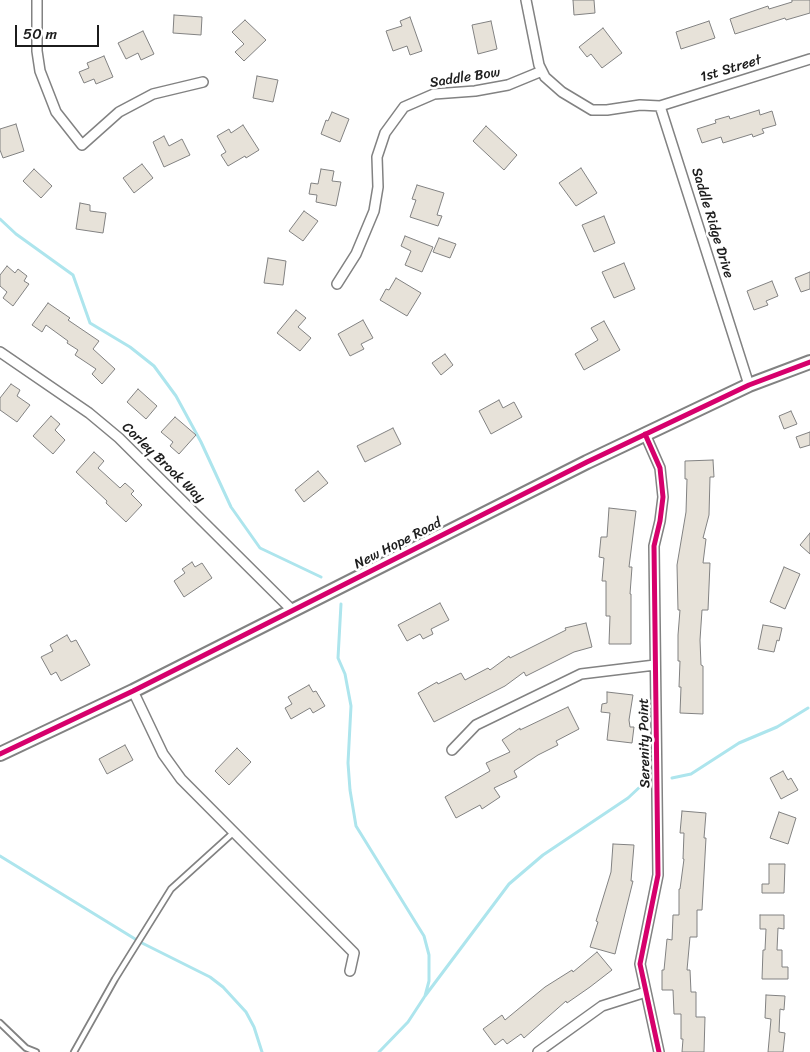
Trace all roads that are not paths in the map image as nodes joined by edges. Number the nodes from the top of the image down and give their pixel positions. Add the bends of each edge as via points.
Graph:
1 (37, 0) edge
2 (526, 0) edge
3 (810, 59) edge
4 (542, 71) junction
5 (203, 82) dead end
6 (660, 106) junction
7 (337, 284) dead end
8 (0, 352) edge
9 (810, 362) edge
10 (749, 385) junction
11 (645, 434) junction
12 (293, 611) junction
13 (655, 665) junction
14 (133, 691) junction
15 (452, 750) dead end
16 (0, 754) edge
17 (234, 832) junction
18 (350, 971) dead end
19 (646, 992) junction
20 (0, 1023) edge
21 (36, 1052) edge
22 (74, 1052) edge
23 (538, 1052) edge
24 (659, 1052) edge

1 - 5 street via 40,71 56,112 82,145 119,112 136,102 153,94
2 - 4 street
3 - 6 street, 1st Street
4 - 6 street via 562,92 592,110
4 - 7 street, Saddle Bow via 508,85 434,94 404,107 386,133 377,157 378,188 374,212 356,254
6 - 10 street, Saddle Ridge Drive
8 - 12 street, Corley Brook Way via 119,438
9 - 10 street, New Hope Road
10 - 11 street, New Hope Road
11 - 12 street, New Hope Road
11 - 13 street, Serenity Point via 660,468 663,497 654,546
12 - 14 street, New Hope Road
13 - 15 street via 581,674 476,725
13 - 19 street, Serenity Point via 658,875 640,964
14 - 16 street, New Hope Road
14 - 17 street via 163,754 181,778
17 - 18 street via 354,953
17 - 22 lane via 171,889
19 - 23 street via 602,1006
19 - 24 street, Serenity Point
20 - 21 lane via 26,1048

